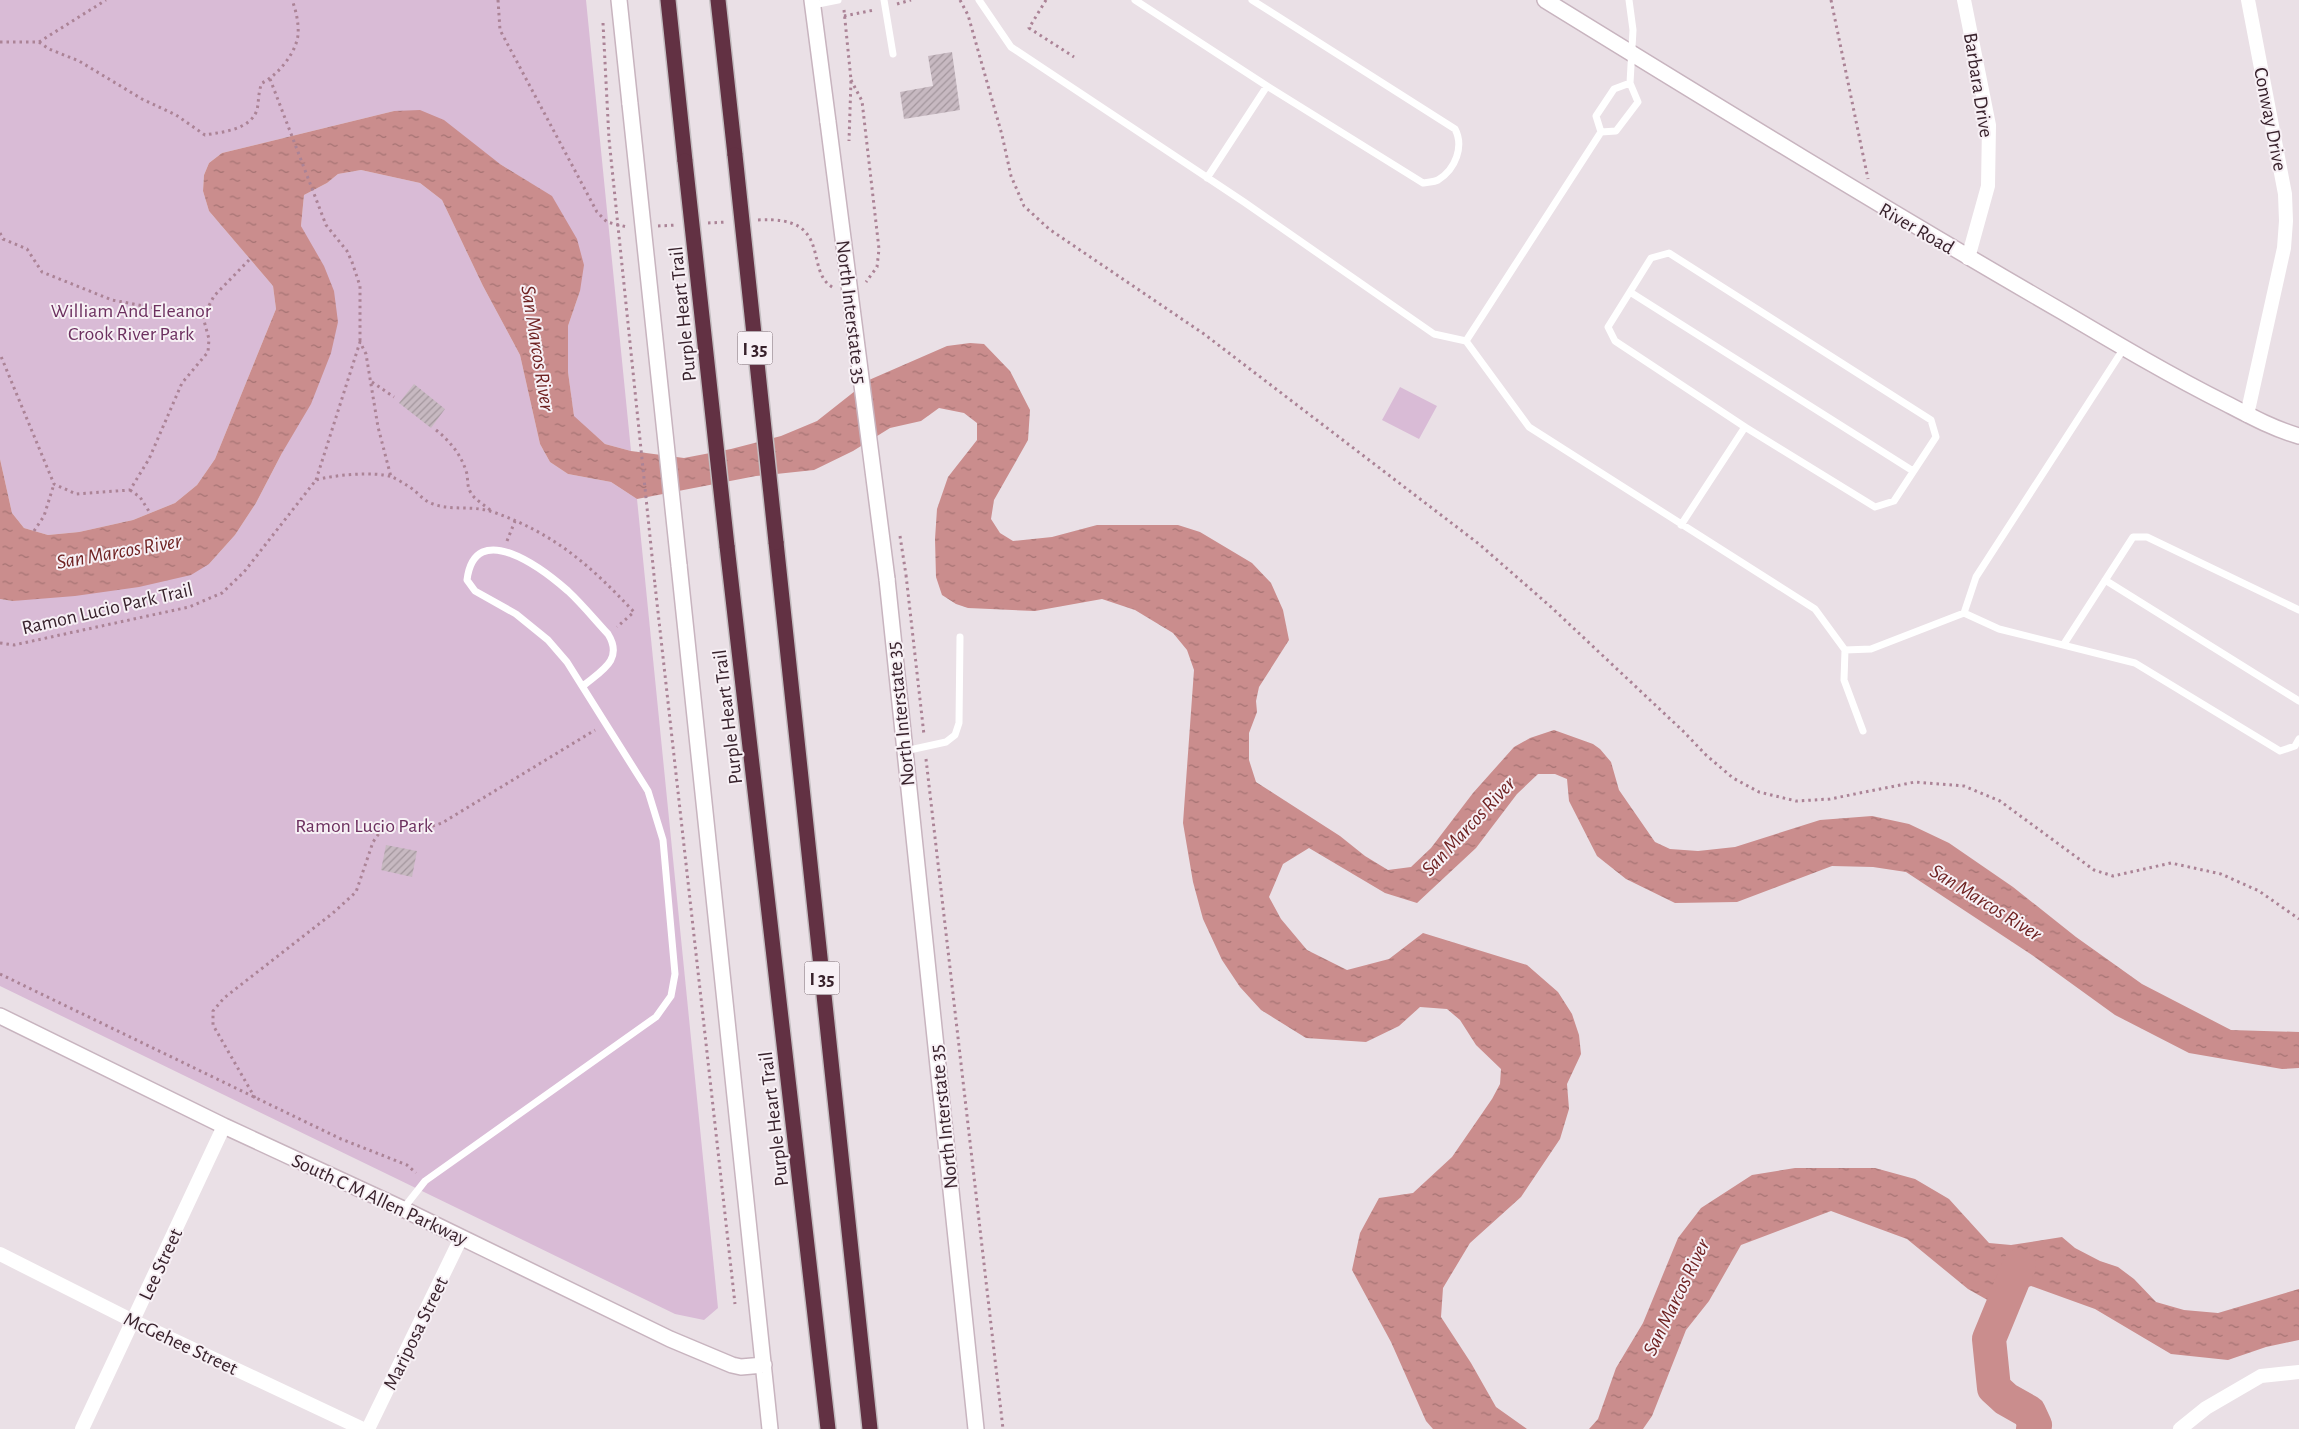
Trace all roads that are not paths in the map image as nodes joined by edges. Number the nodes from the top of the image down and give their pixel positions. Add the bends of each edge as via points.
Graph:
1 (619, 0) edge
2 (668, 0) edge
3 (718, 0) edge
4 (838, 0) edge
5 (884, 0) edge
6 (979, 0) edge
7 (1135, 0) edge
8 (1252, 0) edge
9 (1545, 0) edge
10 (1629, 0) edge
11 (1964, 0) edge
12 (2248, 0) edge
13 (813, 3) edge
14 (893, 54) dead end
15 (1632, 54) junction
16 (1630, 83) junction
17 (1267, 86) junction
18 (1601, 132) junction
19 (1207, 178) junction
20 (1968, 258) junction
21 (1630, 292) junction
22 (1466, 341) junction
23 (2124, 348) junction
24 (2247, 415) junction
25 (1745, 427) junction
26 (2299, 436) edge
27 (1913, 471) junction
28 (1681, 525) junction
29 (2105, 580) junction
30 (2299, 610) edge
31 (1964, 613) junction
32 (960, 637) dead end
33 (2064, 644) junction
34 (1845, 650) junction
35 (583, 686) junction
36 (2299, 701) edge
37 (1863, 731) dead end
38 (2299, 739) edge
39 (904, 751) junction
40 (0, 1016) edge
41 (224, 1126) junction
42 (403, 1209) junction
43 (461, 1238) junction
44 (0, 1254) edge
45 (133, 1321) junction
46 (764, 1365) junction
47 (2299, 1372) edge
48 (828, 1422) edge
49 (869, 1422) edge
50 (82, 1429) edge
51 (363, 1429) edge
52 (368, 1429) edge
53 (770, 1429) edge
54 (976, 1429) edge
55 (2180, 1429) edge

1 - 46 main road, bridge
2 - 48 highway, Purple Heart Trail / I 35, bridge
3 - 49 highway, I 35, bridge
4 - 13 lane
5 - 14 lane
6 - 19 lane via 1011,47
7 - 17 lane
8 - 17 lane via 1455,129 1460,138 1459,150 1454,162 1438,180 1423,183
9 - 15 main road, River Road
10 - 15 lane
11 - 20 street, Barbara Drive via 1989,125 1988,186
12 - 24 street, Conway Drive via 2285,194 2286,220 2284,248
13 - 39 main road, North Interstate 35, bridge via 887,579
15 - 16 lane
15 - 20 main road, River Road
16 - 18 lane via 1614,89 1596,116
16 - 18 lane via 1638,102 1616,131
17 - 19 lane
18 - 22 lane
19 - 22 lane via 1434,334
20 - 23 main road, River Road
21 - 25 lane via 1608,327 1615,341
21 - 27 lane
21 - 27 lane via 1651,258 1668,253 1931,420 1936,437
22 - 28 lane via 1529,427
23 - 24 main road, River Road
23 - 31 lane via 1976,577
24 - 26 main road, River Road
25 - 27 lane via 1875,507 1894,501
25 - 28 lane
28 - 34 lane via 1815,609
29 - 30 lane via 2133,537 2147,537
29 - 33 lane
29 - 36 lane
31 - 33 lane via 1999,629
31 - 34 lane via 1871,648
32 - 39 lane via 959,723 955,735 946,742
33 - 38 lane via 2136,663 2280,751 2294,746
34 - 37 lane via 1844,680
35 - 35 lane via 548,640 516,614 475,591 467,580 469,566 478,554 493,548 503,550 534,566 568,591 608,634 614,653 608,666
35 - 42 lane via 648,791 663,840 675,974 671,996 656,1017 425,1182
39 - 54 main road, North Interstate 35
40 - 41 main road, South C M Allen Parkway
41 - 42 main road, South C M Allen Parkway
41 - 45 street, Lee Street
42 - 43 main road, South C M Allen Parkway
43 - 46 main road, South C M Allen Parkway via 718,1360 741,1367
43 - 52 street, Mariposa Street
44 - 45 street, McGehee Street
45 - 50 street, Lee Street
45 - 51 street, McGehee Street
46 - 53 main road
47 - 55 street via 2261,1376 2206,1408

